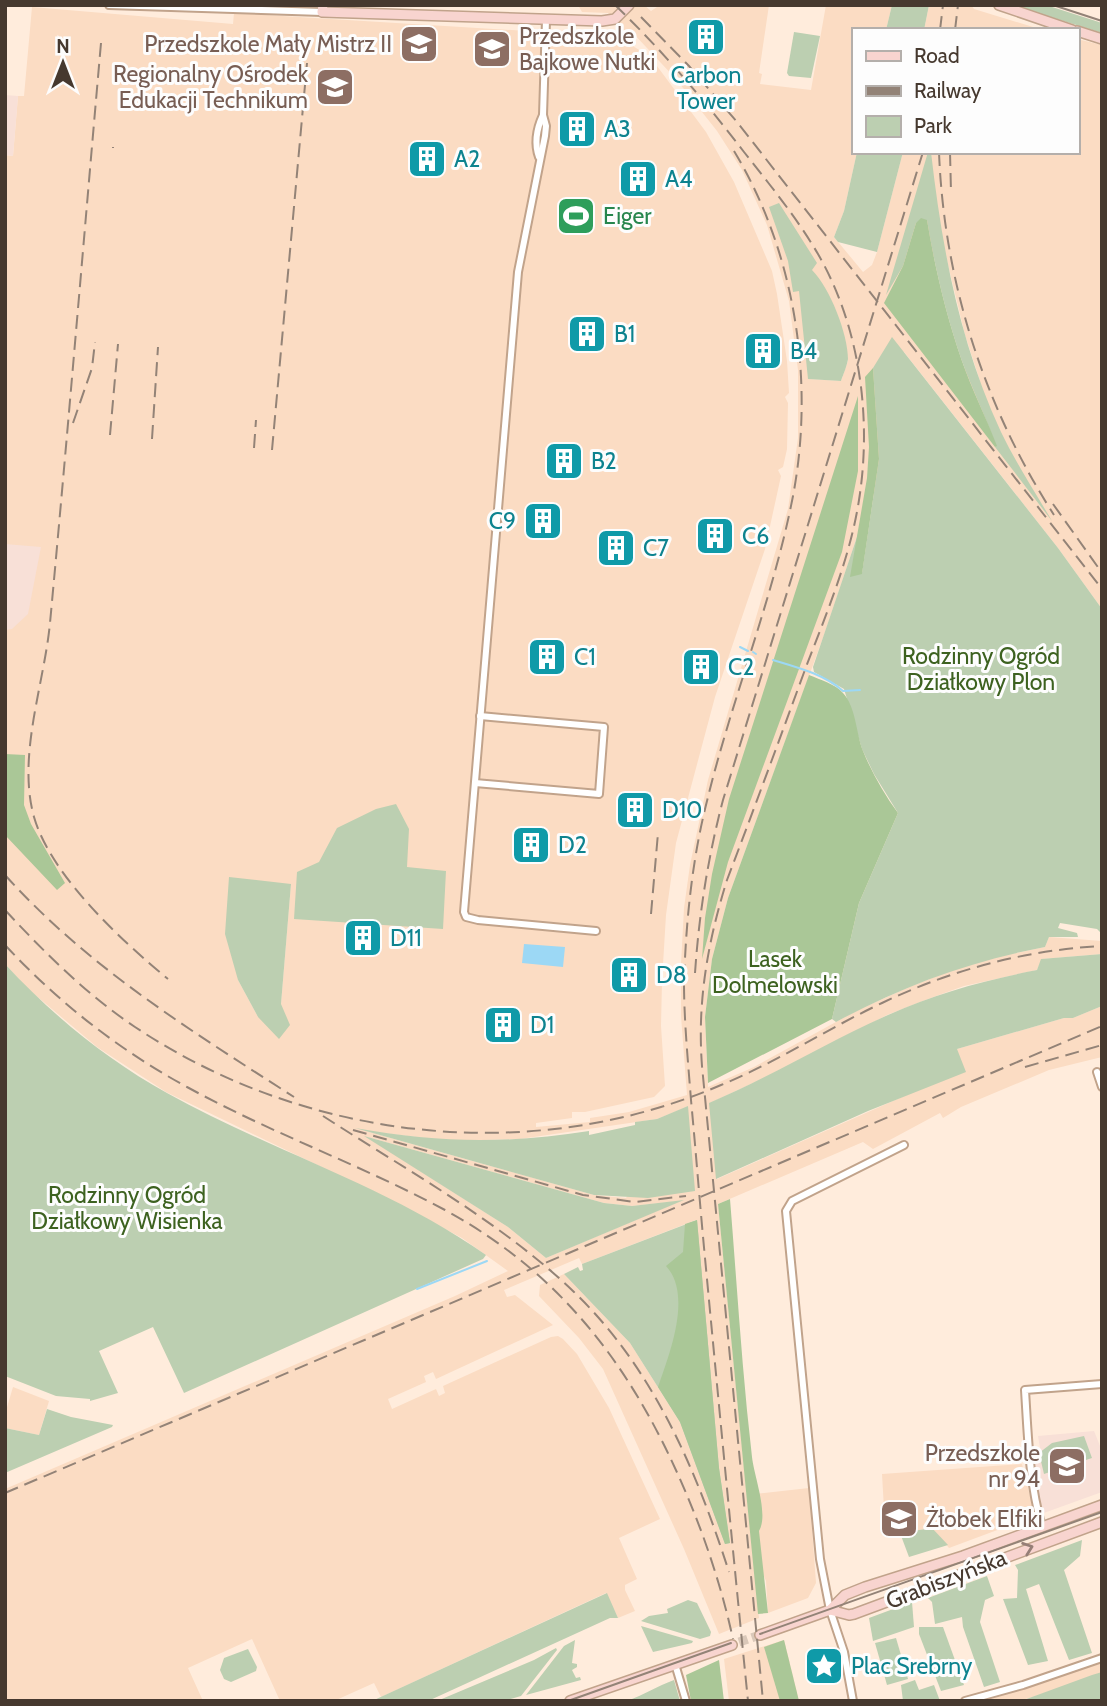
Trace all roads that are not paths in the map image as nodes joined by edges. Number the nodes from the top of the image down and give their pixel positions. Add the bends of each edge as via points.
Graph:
1 (109, 5) edge
2 (629, 5) edge
3 (999, 5) edge
4 (323, 8) edge
5 (546, 20) junction
6 (1066, 28) edge
7 (1079, 32) edge
8 (1102, 39) edge
9 (480, 716) junction
10 (475, 783) junction
11 (596, 930) dead end
12 (1097, 1072) dead end
13 (1102, 1087) edge
14 (904, 1145) dead end
15 (1102, 1384) edge
16 (1102, 1505) edge
17 (1102, 1522) edge
18 (1042, 1527) junction
19 (830, 1611) junction
20 (760, 1635) tunnel mouth
21 (736, 1643) tunnel mouth
22 (1102, 1658) edge
23 (675, 1664) junction
24 (570, 1701) edge
25 (685, 1701) edge
26 (853, 1701) edge
27 (965, 1701) edge

1 - 4 street
2 - 5 main road via 606,21
3 - 6 main road
4 - 5 main road
5 - 9 street via 539,157 518,272
7 - 8 main road
9 - 10 street
9 - 10 street via 604,727 602,762 599,794
10 - 11 street via 464,906 467,917
12 - 13 street
14 - 19 street via 792,1201 786,1209 819,1547
15 - 18 street via 1025,1390 1028,1456
16 - 18 main road, Grabiszyńska
19 -> 17 main road, Grabiszyńska via 854,1614
18 - 19 main road, Grabiszyńska via 845,1595
19 - 20 main road, Grabiszyńska
19 - 26 street
21 - 23 main road
22 - 27 street
23 - 24 main road
23 - 25 street

